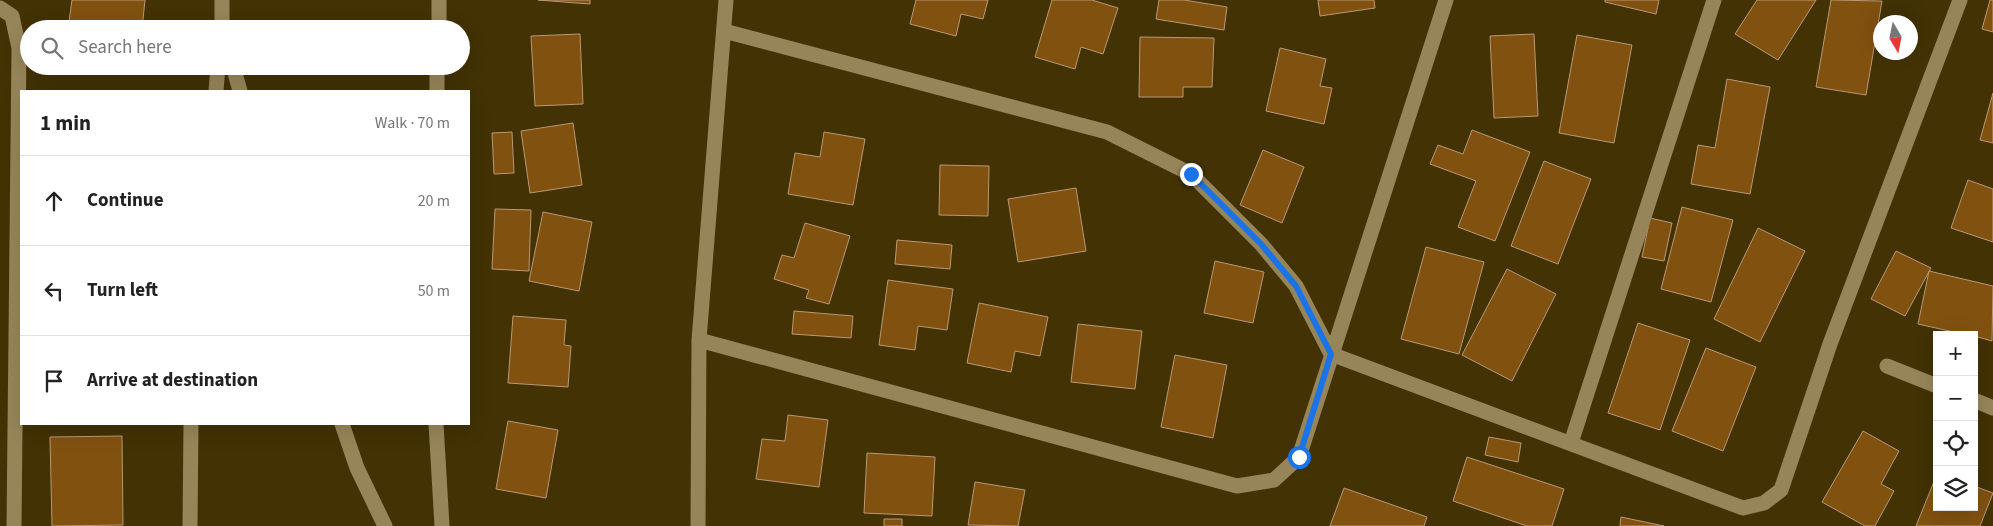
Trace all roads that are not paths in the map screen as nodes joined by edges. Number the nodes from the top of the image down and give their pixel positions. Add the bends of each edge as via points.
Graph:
1 (222, 0) edge
2 (440, 0) edge
3 (726, 0) edge
4 (1446, 0) edge
5 (1714, 0) edge
6 (1960, 0) edge
7 (0, 8) edge
8 (222, 20) edge
9 (439, 20) edge
10 (724, 31) junction
11 (217, 75) edge
12 (236, 75) edge
13 (437, 75) edge
14 (216, 90) edge
15 (240, 90) edge
16 (437, 90) edge
17 (699, 340) junction
18 (1331, 354) junction
19 (1887, 366) dead end
20 (1933, 384) edge
21 (1978, 402) edge
22 (1993, 408) edge
23 (191, 425) edge
24 (342, 425) edge
25 (436, 425) edge
26 (1571, 443) junction
27 (14, 526) edge
28 (190, 526) edge
29 (385, 526) edge
30 (442, 526) edge
31 (698, 526) edge

1 - 8 street
2 - 9 street
3 - 10 street
4 - 18 street
5 - 26 street
6 - 26 street via 1830,344 1781,490 1764,503 1743,508
7 - 27 street via 12,16 19,48
10 - 17 street
10 - 18 street via 1107,132 1191,174 1261,244 1296,286
11 - 14 street
12 - 15 street
13 - 16 street
17 - 18 street via 1237,486 1274,480 1299,457
17 - 31 street
18 - 26 street
19 - 20 street
21 - 22 street
23 - 28 street
24 - 29 street via 357,468
25 - 30 street

